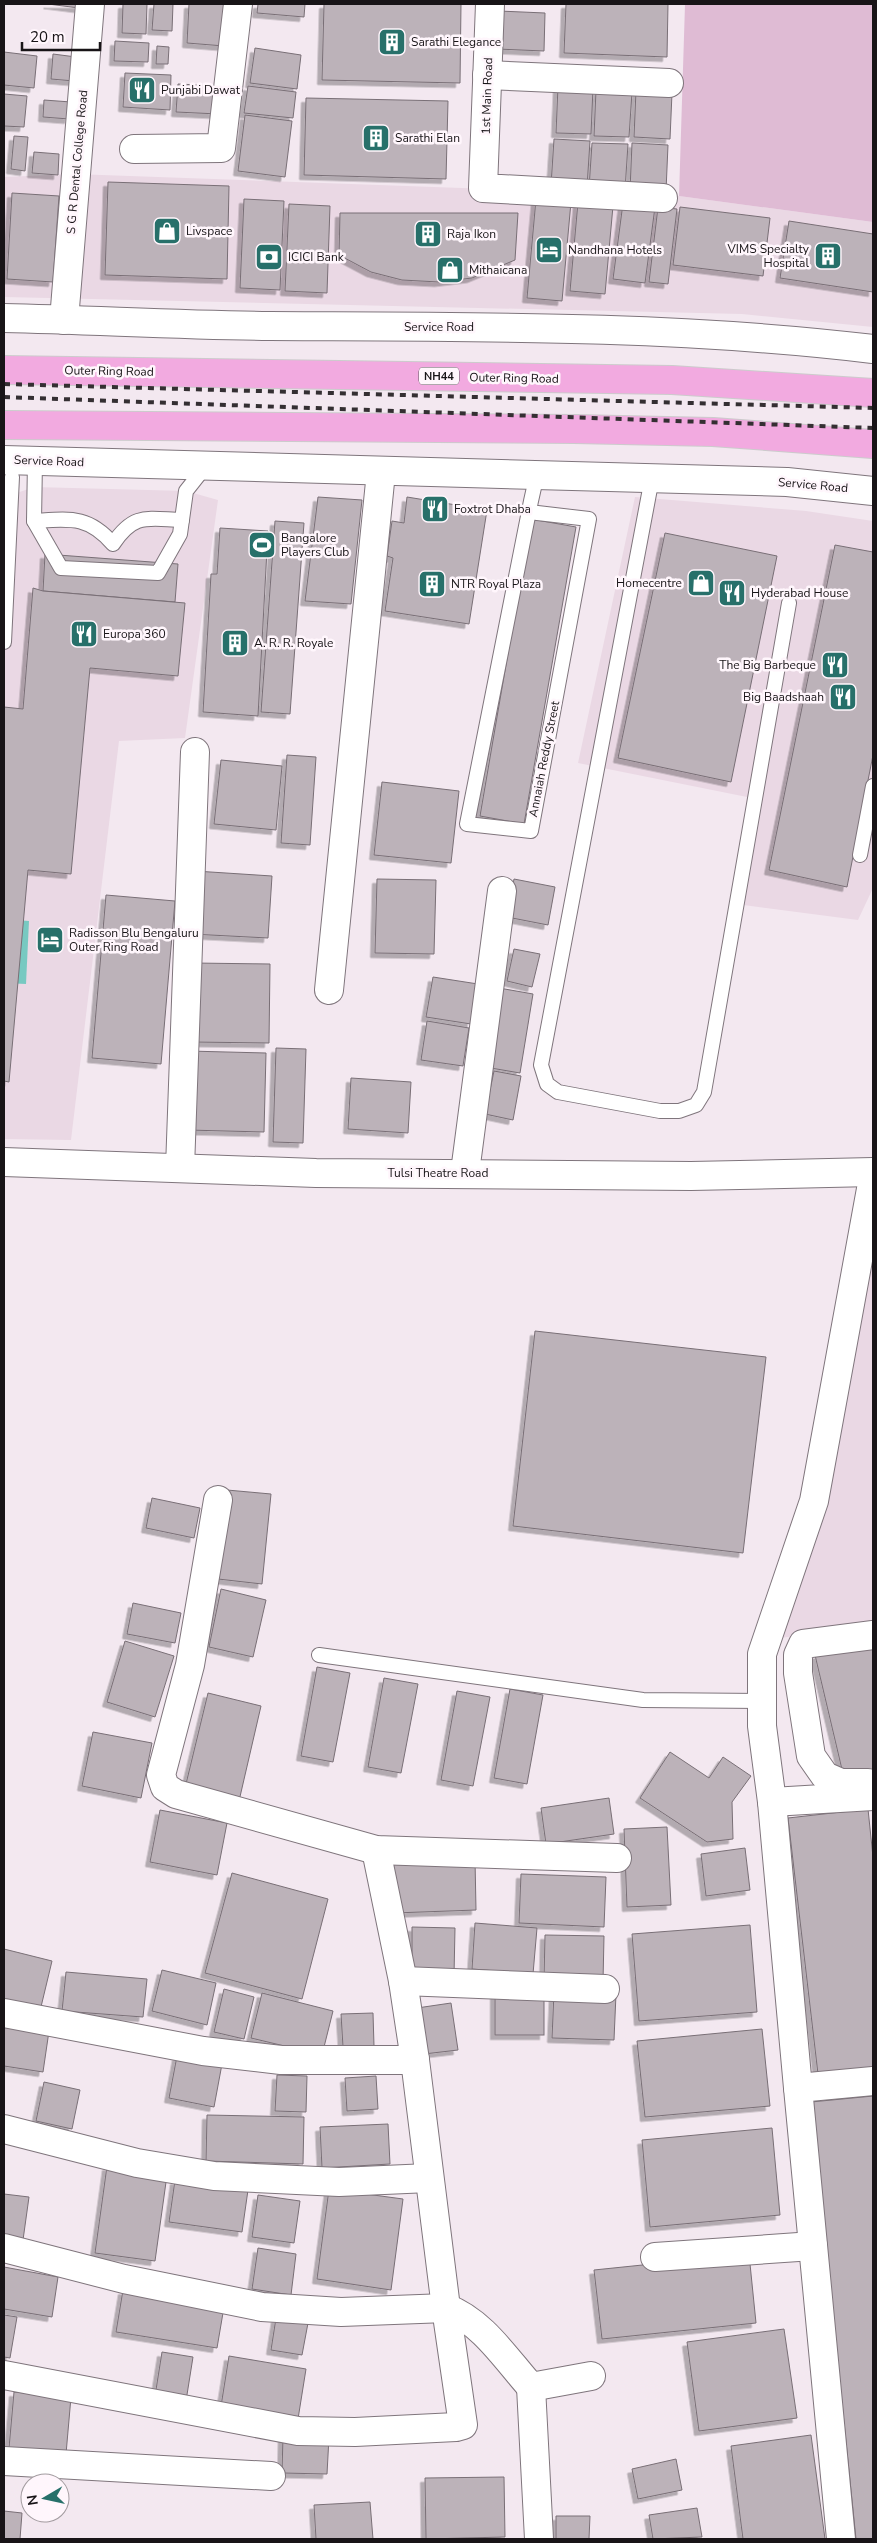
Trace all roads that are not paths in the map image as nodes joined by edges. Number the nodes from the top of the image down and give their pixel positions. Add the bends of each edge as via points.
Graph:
1 (90, 4) edge
2 (238, 4) edge
3 (490, 4) edge
4 (487, 75) junction
5 (669, 83) dead end
6 (134, 149) dead end
7 (663, 198) dead end
8 (4, 318) edge
9 (64, 320) junction
10 (873, 349) edge
11 (4, 370) edge
12 (873, 392) edge
13 (4, 425) edge
14 (873, 444) edge
15 (35, 461) junction
16 (205, 467) junction
17 (8, 468) edge
18 (381, 472) junction
19 (537, 474) junction
20 (652, 478) junction
21 (873, 490) edge
22 (529, 512) junction
23 (182, 520) junction
24 (34, 521) junction
25 (789, 603) dead end
26 (4, 642) edge
27 (195, 752) dead end
28 (873, 786) edge
29 (860, 855) dead end
30 (502, 891) dead end
31 (328, 990) dead end
32 (4, 1162) edge
33 (180, 1168) junction
34 (465, 1172) junction
35 (873, 1172) edge
36 (873, 1178) edge
37 (218, 1500) dead end
38 (873, 1635) edge
39 (319, 1654) dead end
40 (798, 1673) junction
41 (762, 1690) junction
42 (873, 1782) edge
43 (873, 1796) edge
44 (772, 1802) junction
45 (376, 1850) junction
46 (617, 1858) dead end
47 (402, 1981) junction
48 (605, 1989) dead end
49 (4, 2013) edge
50 (416, 2060) junction
51 (873, 2081) edge
52 (798, 2088) junction
53 (4, 2128) edge
54 (429, 2178) junction
55 (813, 2246) junction
56 (4, 2248) edge
57 (656, 2257) dead end
58 (446, 2308) junction
59 (4, 2375) edge
60 (591, 2376) dead end
61 (531, 2387) junction
62 (4, 2461) edge
63 (271, 2476) dead end
64 (539, 2539) edge
65 (841, 2539) edge

1 - 9 street, S G R Dental College Road
2 - 6 street via 222,148
3 - 4 street, 1st Main Road
4 - 5 street
4 - 7 street, 1st Main Road via 484,188
8 - 9 street, Service Road
9 - 10 street, Service Road via 626,332 780,338
11 - 12 highway, Outer Ring Road / NH44 via 672,380
13 - 14 highway via 713,432
15 - 16 street, Service Road
15 - 17 street, Service Road
15 - 24 lane
16 - 18 street, Service Road
16 - 23 lane via 186,491
17 - 26 lane
18 - 19 street, Service Road
18 - 31 street
19 - 20 street, Service Road
19 - 22 lane, Annaiah Reddy Street
20 - 21 street, Service Road via 787,482
20 - 25 lane via 541,1065 547,1084 558,1092 660,1112 696,1105 704,1092
22 - 22 lane, Annaiah Reddy Street via 468,824 531,831 589,519
23 - 24 lane via 139,519 123,530 113,544 102,531 75,519
23 - 24 lane via 180,534 158,573 61,568
27 - 33 street
28 - 29 lane via 866,808
30 - 34 street
32 - 33 street, Tulsi Theatre Road
33 - 34 street, Tulsi Theatre Road via 316,1173
34 - 35 street, Tulsi Theatre Road via 700,1176
36 - 41 street via 814,1501 762,1654
37 - 45 street via 190,1665 161,1775 165,1786 176,1794
38 - 40 street via 803,1644 798,1655
39 - 41 lane via 643,1700
40 - 41 street
40 - 42 street via 811,1756 825,1776 841,1783
41 - 44 street via 762,1726
43 - 44 street
44 - 52 street
45 - 46 street
45 - 47 street
47 - 48 street
47 - 50 street
49 - 50 street via 212,2052 281,2060
50 - 54 street
51 - 52 street
52 - 55 street
53 - 54 street via 137,2163 214,2176 339,2182
54 - 58 street
55 - 57 street
55 - 65 street
56 - 58 street via 124,2280 262,2307 341,2312
58 - 59 street via 464,2421 456,2428 298,2431
58 - 61 street via 476,2325
60 - 61 street
61 - 64 street
62 - 63 street

